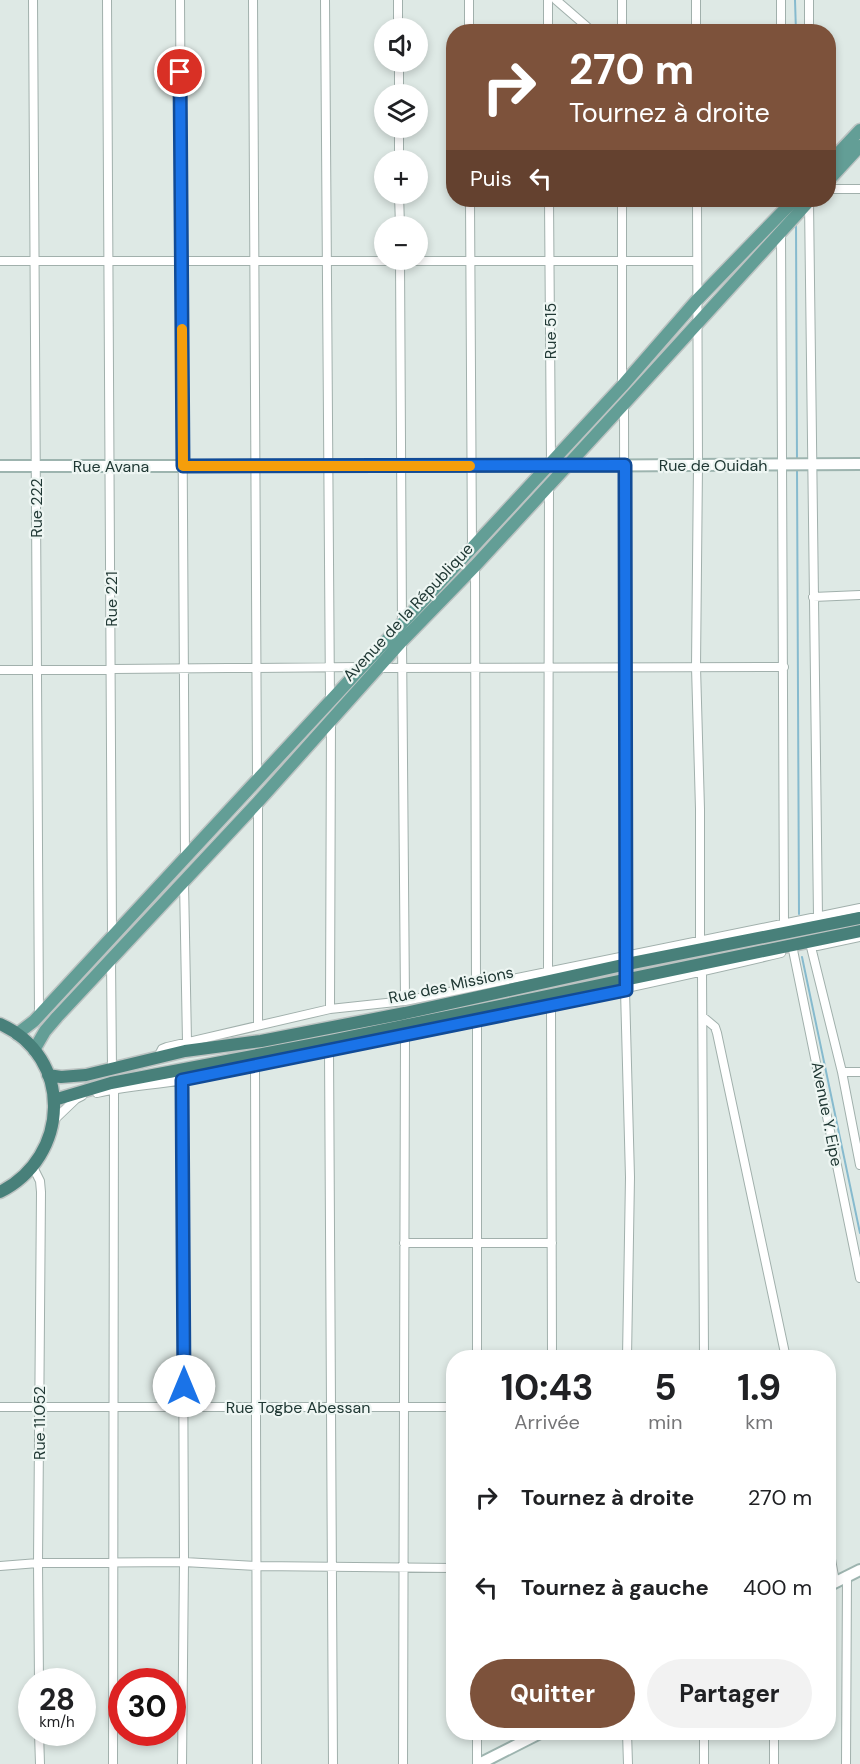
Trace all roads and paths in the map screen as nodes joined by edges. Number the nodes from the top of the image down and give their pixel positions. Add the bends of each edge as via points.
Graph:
1 (33, 0) edge
2 (107, 0) edge
3 (180, 0) edge
4 (253, 0) edge
5 (325, 0) edge
6 (398, 0) edge
7 (469, 0) edge
8 (548, 0) edge
9 (556, 0) edge
10 (622, 0) edge
11 (696, 0) edge
12 (781, 0) edge
13 (809, 0) edge
14 (398, 18) edge
15 (469, 24) edge
16 (548, 24) edge
17 (584, 24) edge
18 (622, 24) edge
19 (696, 24) edge
20 (781, 24) edge
21 (808, 24) edge
22 (860, 130) edge
23 (860, 146) edge
24 (836, 156) edge
25 (836, 172) edge
26 (836, 189) edge
27 (860, 189) edge
28 (470, 207) edge
29 (549, 207) edge
30 (622, 207) edge
31 (697, 207) edge
32 (781, 207) edge
33 (803, 207) edge
34 (809, 207) edge
35 (781, 231) junction
36 (622, 259) junction
37 (0, 261) edge
38 (35, 261) junction
39 (109, 261) junction
40 (255, 261) junction
41 (327, 261) junction
42 (374, 261) edge
43 (428, 261) edge
44 (549, 261) junction
45 (697, 261) junction
46 (181, 262) junction
47 (470, 262) junction
48 (400, 270) edge
49 (697, 300) junction
50 (697, 324) junction
51 (622, 386) junction
52 (624, 404) junction
53 (548, 464) junction
54 (782, 464) junction
55 (811, 464) junction
56 (860, 464) edge
57 (625, 465) junction
58 (698, 465) junction
59 (0, 466) edge
60 (36, 466) junction
61 (110, 466) junction
62 (183, 466) junction
63 (256, 466) junction
64 (328, 466) junction
65 (401, 466) junction
66 (472, 466) junction
67 (566, 466) junction
68 (549, 484) junction
69 (472, 549) junction
70 (475, 566) junction
71 (860, 595) edge
72 (813, 597) junction
73 (402, 623) junction
74 (402, 641) junction
75 (550, 667) junction
76 (626, 667) junction
77 (696, 667) junction
78 (784, 667) junction
79 (257, 668) junction
80 (330, 668) junction
81 (361, 668) junction
82 (378, 668) junction
83 (402, 668) junction
84 (476, 668) junction
85 (184, 669) junction
86 (0, 670) edge
87 (37, 670) junction
88 (111, 670) junction
89 (330, 702) junction
90 (331, 718) junction
91 (257, 780) junction
92 (258, 802) junction
93 (185, 858) junction
94 (184, 880) junction
95 (860, 908) edge
96 (818, 917) junction
97 (860, 918) edge
98 (784, 924) junction
99 (860, 932) edge
100 (112, 936) junction
101 (860, 938) edge
102 (700, 940) junction
103 (811, 947) junction
104 (794, 950) junction
105 (111, 959) junction
106 (626, 961) junction
107 (548, 971) junction
108 (702, 972) junction
109 (626, 984) junction
110 (476, 986) junction
111 (405, 1001) junction
112 (551, 1004) junction
113 (330, 1009) junction
114 (39, 1015) junction
115 (703, 1017) junction
116 (477, 1020) junction
117 (0, 1024) edge
118 (258, 1025) junction
119 (17, 1034) junction
120 (405, 1035) junction
121 (187, 1042) junction
122 (34, 1050) junction
123 (329, 1050) junction
124 (158, 1057) junction
125 (255, 1064) junction
126 (112, 1069) junction
127 (842, 1072) junction
128 (860, 1072) edge
129 (48, 1075) junction
130 (182, 1080) junction
131 (114, 1089) junction
132 (54, 1100) junction
133 (54, 1120) junction
134 (860, 1165) edge
135 (33, 1167) junction
136 (0, 1192) edge
137 (405, 1243) junction
138 (477, 1243) junction
139 (552, 1243) junction
140 (860, 1278) edge
141 (477, 1350) edge
142 (552, 1350) edge
143 (627, 1350) edge
144 (704, 1350) edge
145 (784, 1350) edge
146 (0, 1407) edge
147 (39, 1407) junction
148 (113, 1407) junction
149 (184, 1407) junction
150 (256, 1407) junction
151 (332, 1407) junction
152 (404, 1407) junction
153 (446, 1407) edge
154 (184, 1562) junction
155 (38, 1563) junction
156 (113, 1564) junction
157 (0, 1566) edge
158 (257, 1566) junction
159 (333, 1567) junction
160 (404, 1568) junction
161 (446, 1568) edge
162 (860, 1570) edge
163 (847, 1576) junction
164 (836, 1582) edge
165 (39, 1668) edge
166 (477, 1740) edge
167 (526, 1740) edge
168 (627, 1740) edge
169 (704, 1740) edge
170 (774, 1740) edge
171 (39, 1746) edge
172 (40, 1764) edge
173 (113, 1764) edge
174 (182, 1764) edge
175 (258, 1764) edge
176 (333, 1764) edge
177 (403, 1764) edge
178 (478, 1764) edge
179 (628, 1764) edge
180 (704, 1764) edge
181 (774, 1764) edge
182 (846, 1764) edge

1 - 38 street, Rue 222
2 - 39 street, Rue 221
3 - 46 street
4 - 40 street
5 - 41 street
6 - 14 street
7 - 15 street
8 - 16 street
9 - 17 street
10 - 18 street
11 - 19 street
12 - 20 street
13 - 21 street
22 - 24 main road
23 - 25 main road
26 - 27 street
28 - 47 street
29 - 44 street, Rue 515
30 - 36 street
31 - 45 street
32 - 49 main road, Avenue de la République
33 - 35 main road, Avenue de la République
34 - 55 street
35 - 50 main road, Avenue de la République
35 - 54 street
36 - 44 street
36 - 45 street
36 - 51 street
37 - 38 street
38 - 39 street
38 - 60 street, Rue 222
39 - 46 street
39 - 61 street, Rue 221
40 - 41 street
40 - 46 street
40 - 63 street
41 - 42 street
41 - 64 street
43 - 47 street
44 - 47 street
44 - 53 street, Rue 515
45 - 49 street
46 - 62 street
47 - 66 street
48 - 65 street
49 - 50 street
49 - 51 main road, Avenue de la République
50 - 52 main road, Avenue de la République
50 - 58 street
51 - 53 main road, Avenue de la République
52 - 57 street
52 - 67 main road, Avenue de la République
53 - 66 main road, Rue Avana
53 - 67 main road, Rue de Ouidah
53 - 69 main road, Avenue de la République
54 - 55 main road, Rue de Ouidah
54 - 58 main road, Rue de Ouidah
54 - 78 street
55 - 56 main road, Rue de Ouidah
55 - 72 street
57 - 58 main road, Rue de Ouidah
57 - 67 main road, Rue de Ouidah
57 - 76 street
58 - 77 street
59 - 60 main road, Rue Avana
60 - 61 main road, Rue Avana
60 - 87 street, Rue 222
61 - 62 main road, Rue Avana
61 - 88 street, Rue 221
62 - 63 main road, Rue Avana
62 - 85 street
63 - 64 main road, Rue Avana
63 - 79 street
64 - 65 main road, Rue Avana
64 - 80 street
65 - 66 main road, Rue Avana
65 - 73 street
66 - 69 street
67 - 68 main road, Avenue de la République
68 - 70 main road, Avenue de la République
68 - 75 street
69 - 73 main road, Avenue de la République
70 - 74 main road, Avenue de la République
70 - 84 street
71 - 72 street
72 - 96 street
73 - 74 street
73 - 81 main road, Avenue de la République
74 - 82 main road, Avenue de la République
74 - 83 street
75 - 76 street
75 - 84 street
75 - 107 street
76 - 77 street
76 - 106 street
77 - 78 street
77 - 102 street
78 - 98 street
79 - 80 street
79 - 85 street
79 - 91 street
80 - 81 street
80 - 89 street
81 - 89 main road, Avenue de la République
82 - 83 street
82 - 90 main road, Avenue de la République
83 - 84 street
83 - 111 street
84 - 110 street
85 - 88 street
85 - 93 street
86 - 87 street
87 - 88 street
87 - 114 street, Rue 222
88 - 100 street, Rue 221
89 - 91 main road, Avenue de la République
90 - 92 main road, Avenue de la République
90 - 113 street
91 - 93 main road, Avenue de la République
92 - 94 main road, Avenue de la République
92 - 118 street
93 - 100 main road, Avenue de la République
94 - 105 main road, Avenue de la République
94 - 121 street
95 - 96 street
96 - 98 street
97 - 106 highway, Rue des Missions
98 - 102 street
99 - 109 highway, Rue des Missions
100 - 114 main road, Avenue de la République
101 - 103 street
102 - 106 street
103 - 104 street
103 - 127 street, Avenue Y. Eipe
104 - 108 street
104 - 140 street, Avenue Y. Eipe
105 - 122 main road, Avenue de la République via 45,1031
105 - 126 street
106 - 107 street
106 - 109 street
106 - 124 highway, Rue des Missions via 316,1030
107 - 110 street
108 - 109 street
108 - 115 street
109 - 112 street
109 - 132 highway, Rue des Missions via 111,1083
109 - 143 street via 630,1177
110 - 111 street
111 - 113 street
112 - 116 street
112 - 139 street
113 - 118 street
114 - 119 main road, Avenue de la République
115 - 144 street
115 - 145 street via 717,1033
116 - 120 street
116 - 138 street
117 - 119 highway
118 - 121 street
119 - 122 highway
120 - 123 street
120 - 137 street
121 - 124 street via 164,1048
122 - 129 highway
123 - 125 street
123 - 151 street
124 - 126 highway, Rue des Missions
125 - 130 street
125 - 150 street
126 - 129 highway, Rue des Missions via 74,1076
127 - 128 street
127 - 134 street, Avenue Y. Eipe
129 - 132 highway
130 - 131 street
130 - 149 street
131 - 133 street via 76,1099
131 - 148 street
132 - 133 highway
133 - 135 highway
135 - 136 highway
135 - 147 street, Rue 11.052 via 41,1192
137 - 138 street
137 - 152 street
138 - 139 street
138 - 141 street
139 - 142 street
146 - 147 street, Rue Togbe Abessan
147 - 148 street, Rue Togbe Abessan
147 - 155 street, Rue 11.052
148 - 149 street, Rue Togbe Abessan
148 - 156 street
149 - 150 street, Rue Togbe Abessan
149 - 154 street
150 - 151 street, Rue Togbe Abessan
150 - 158 street
151 - 152 street, Rue Togbe Abessan
151 - 159 street
152 - 153 street, Rue Togbe Abessan
152 - 160 street
154 - 156 street
154 - 158 street
154 - 174 street
155 - 156 street
155 - 157 street
155 - 165 street, Rue 11.052
156 - 173 street
158 - 159 street
158 - 175 street
159 - 160 street
159 - 176 street
160 - 161 street
160 - 177 street
162 - 163 main road
163 - 164 main road
163 - 182 street
166 - 178 street
167 - 178 main road
168 - 179 street
169 - 180 street
170 - 181 street
171 - 172 street

